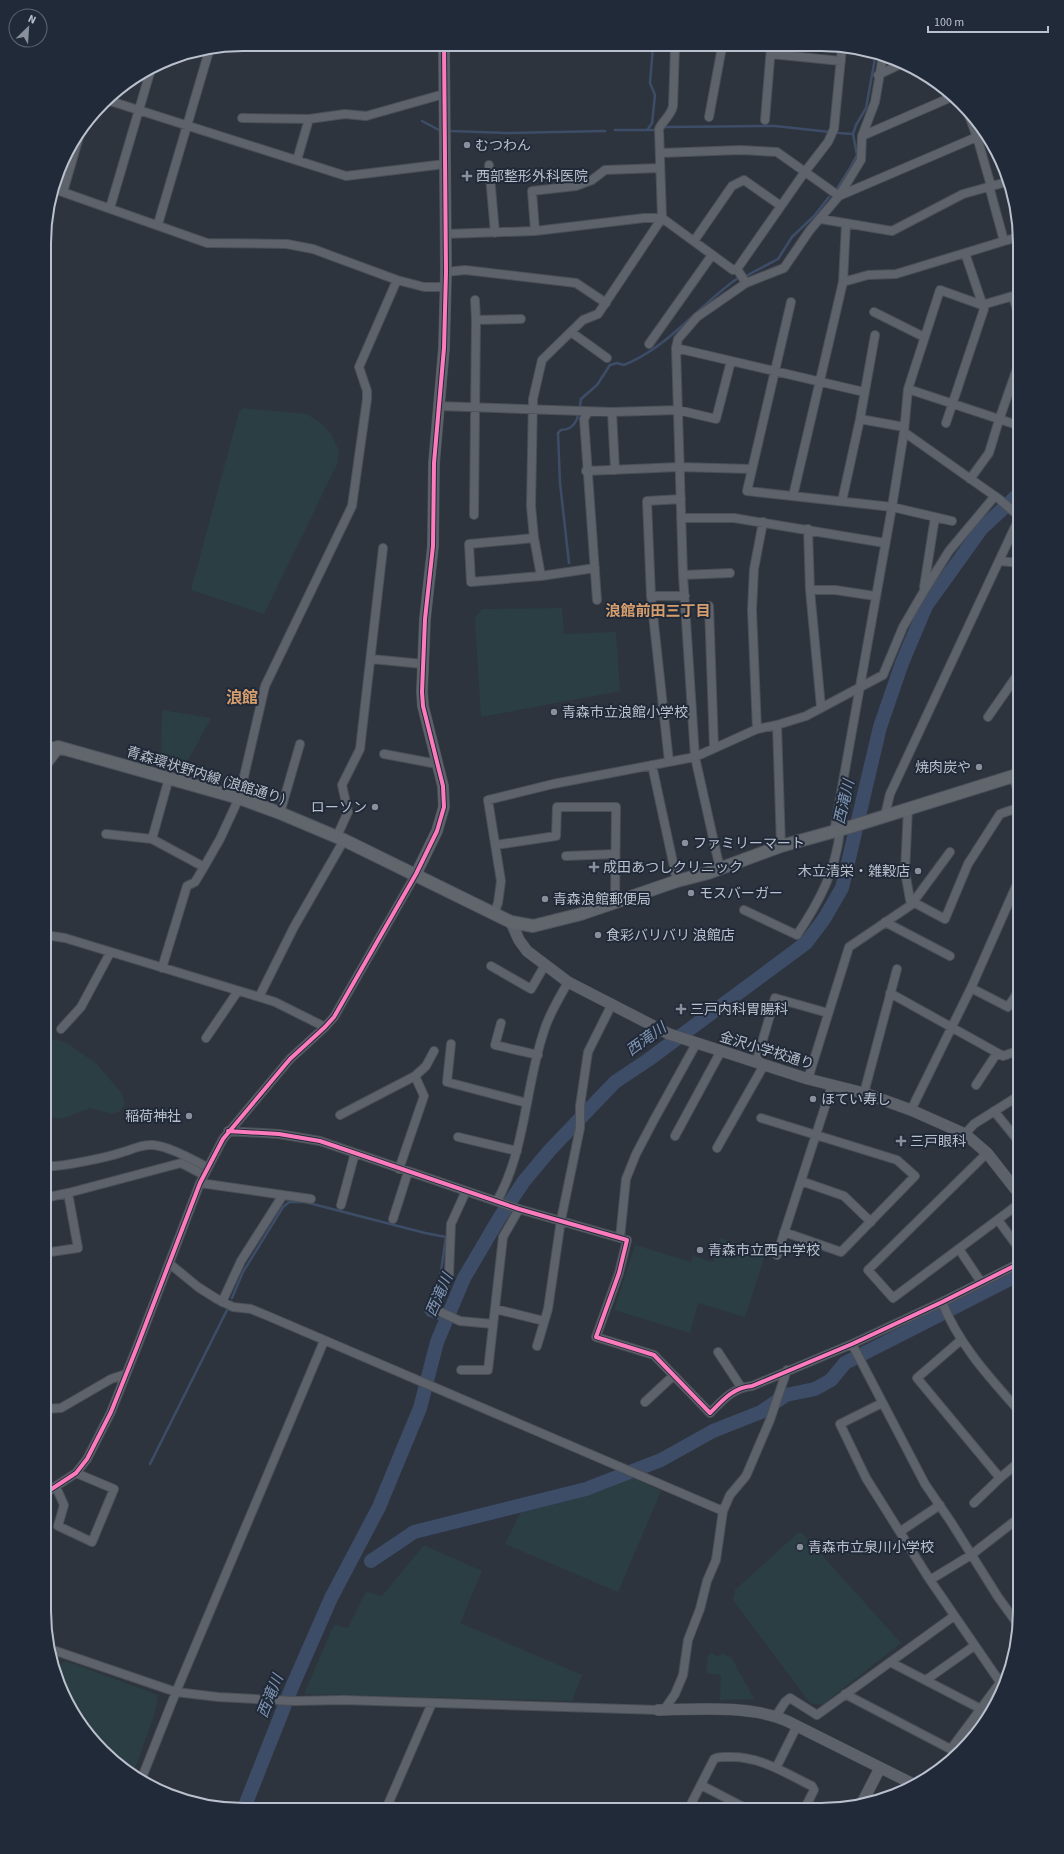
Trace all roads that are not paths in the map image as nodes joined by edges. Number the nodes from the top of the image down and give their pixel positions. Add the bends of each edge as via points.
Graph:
1 (444, 51) edge
2 (675, 51) edge
3 (721, 51) edge
4 (771, 51) edge
5 (842, 52) edge
6 (208, 55) edge
7 (841, 60) junction
8 (882, 61) edge
9 (895, 66) edge
10 (878, 75) junction
11 (149, 76) edge
12 (444, 94) junction
13 (947, 99) edge
14 (113, 102) edge
15 (140, 110) junction
16 (709, 117) dead end
17 (242, 118) dead end
18 (309, 119) junction
19 (765, 120) dead end
20 (187, 125) junction
21 (973, 126) edge
22 (862, 136) junction
23 (980, 136) edge
24 (977, 137) junction
25 (75, 151) edge
26 (660, 153) junction
27 (297, 160) junction
28 (445, 164) junction
29 (489, 165) dead end
30 (660, 168) junction
31 (804, 173) junction
32 (1003, 183) edge
33 (990, 186) junction
34 (59, 191) edge
35 (63, 192) junction
36 (839, 196) junction
37 (781, 206) junction
38 (110, 208) junction
39 (662, 218) junction
40 (821, 219) junction
41 (158, 224) junction
42 (846, 224) junction
43 (535, 231) junction
44 (495, 232) junction
45 (446, 234) junction
46 (1013, 239) edge
47 (694, 241) junction
48 (1004, 241) junction
49 (965, 253) junction
50 (712, 255) junction
51 (737, 269) junction
52 (446, 272) junction
53 (397, 280) junction
54 (843, 282) junction
55 (746, 283) junction
56 (445, 287) junction
57 (1013, 296) edge
58 (475, 300) dead end
59 (791, 302) dead end
60 (606, 303) junction
61 (982, 305) junction
62 (874, 312) dead end
63 (520, 318) dead end
64 (476, 320) junction
65 (571, 332) junction
66 (875, 335) dead end
67 (924, 337) junction
68 (649, 344) dead end
69 (676, 348) junction
70 (607, 358) dead end
71 (731, 361) junction
72 (775, 371) junction
73 (1013, 379) edge
74 (820, 382) junction
75 (908, 389) junction
76 (864, 392) junction
77 (953, 404) junction
78 (438, 406) junction
79 (475, 408) junction
80 (532, 409) junction
81 (678, 410) junction
82 (583, 411) junction
83 (612, 412) junction
84 (860, 419) junction
85 (998, 420) junction
86 (946, 423) dead end
87 (1013, 424) edge
88 (904, 430) junction
89 (679, 467) junction
90 (752, 469) junction
91 (615, 470) junction
92 (586, 471) junction
93 (970, 479) junction
94 (793, 496) junction
95 (997, 498) junction
96 (681, 499) junction
97 (842, 501) junction
98 (892, 507) junction
99 (1013, 511) edge
100 (474, 515) dead end
101 (935, 517) junction
102 (682, 518) junction
103 (952, 521) dead end
104 (763, 522) junction
105 (808, 529) junction
106 (1013, 532) edge
107 (534, 538) junction
108 (885, 543) junction
109 (383, 548) dead end
110 (1000, 561) junction
111 (1013, 562) edge
112 (595, 568) junction
113 (730, 573) dead end
114 (683, 575) junction
115 (540, 576) junction
116 (810, 590) junction
117 (924, 591) junction
118 (651, 596) junction
119 (685, 596) junction
120 (875, 596) junction
121 (597, 600) dead end
122 (709, 606) dead end
123 (371, 659) junction
124 (423, 664) junction
125 (1013, 682) edge
126 (860, 688) junction
127 (821, 707) junction
128 (988, 717) dead end
129 (777, 725) junction
130 (757, 729) junction
131 (300, 744) dead end
132 (51, 746) edge
133 (58, 747) junction
134 (714, 748) junction
135 (384, 754) dead end
136 (51, 756) edge
137 (695, 757) junction
138 (669, 762) junction
139 (437, 764) junction
140 (652, 765) junction
141 (1013, 776) edge
142 (169, 778) junction
143 (239, 798) junction
144 (908, 808) junction
145 (1013, 809) edge
146 (280, 813) junction
147 (884, 815) junction
148 (841, 829) junction
149 (106, 834) dead end
150 (341, 838) junction
151 (152, 839) junction
152 (496, 845) junction
153 (781, 846) junction
154 (950, 852) dead end
155 (615, 854) junction
156 (566, 856) dead end
157 (204, 867) junction
158 (720, 869) junction
159 (416, 874) junction
160 (677, 881) junction
161 (1013, 893) edge
162 (615, 903) junction
163 (912, 904) junction
164 (744, 910) dead end
165 (494, 914) junction
166 (511, 922) junction
167 (885, 922) junction
168 (51, 936) edge
169 (110, 953) junction
170 (950, 956) dead end
171 (545, 965) junction
172 (492, 966) dead end
173 (162, 968) junction
174 (897, 969) dead end
175 (568, 982) junction
176 (971, 988) junction
177 (238, 991) junction
178 (890, 993) junction
179 (259, 997) junction
180 (1013, 1000) edge
181 (611, 1006) junction
182 (828, 1013) junction
183 (501, 1023) dead end
184 (325, 1028) junction
185 (61, 1029) dead end
186 (951, 1029) junction
187 (206, 1038) dead end
188 (691, 1042) junction
189 (451, 1044) dead end
190 (434, 1051) dead end
191 (721, 1051) junction
192 (1013, 1052) edge
193 (997, 1053) junction
194 (538, 1056) junction
195 (760, 1064) junction
196 (415, 1076) junction
197 (808, 1079) junction
198 (976, 1084) dead end
199 (832, 1085) junction
200 (864, 1093) junction
201 (1013, 1099) edge
202 (527, 1103) junction
203 (911, 1110) junction
204 (994, 1111) junction
205 (340, 1115) dead end
206 (761, 1118) dead end
207 (228, 1131) junction
208 (816, 1134) junction
209 (965, 1134) junction
210 (1013, 1134) edge
211 (675, 1136) dead end
212 (458, 1137) dead end
213 (717, 1148) dead end
214 (517, 1151) junction
215 (355, 1153) junction
216 (987, 1153) junction
217 (51, 1165) edge
218 (399, 1169) junction
219 (206, 1171) junction
220 (408, 1172) junction
221 (801, 1181) junction
222 (200, 1184) junction
223 (1013, 1186) edge
224 (466, 1191) junction
225 (68, 1194) junction
226 (283, 1195) junction
227 (51, 1197) edge
228 (311, 1199) dead end
229 (499, 1202) junction
230 (341, 1206) dead end
231 (517, 1208) junction
232 (1013, 1208) edge
233 (393, 1219) dead end
234 (561, 1220) junction
235 (998, 1220) junction
236 (871, 1222) junction
237 (784, 1232) junction
238 (620, 1238) junction
239 (1013, 1240) edge
240 (959, 1249) junction
241 (51, 1252) edge
242 (777, 1255) dead end
243 (170, 1264) junction
244 (1013, 1266) edge
245 (981, 1282) junction
246 (222, 1302) junction
247 (945, 1308) junction
248 (495, 1309) junction
249 (544, 1321) junction
250 (493, 1324) junction
251 (961, 1340) junction
252 (324, 1341) junction
253 (852, 1344) junction
254 (537, 1346) dead end
255 (718, 1352) dead end
256 (461, 1370) dead end
257 (787, 1370) junction
258 (126, 1374) junction
259 (673, 1376) junction
260 (741, 1387) junction
261 (645, 1402) dead end
262 (882, 1403) junction
263 (1013, 1404) edge
264 (51, 1409) edge
265 (1013, 1467) edge
266 (76, 1473) junction
267 (1000, 1478) junction
268 (56, 1487) junction
269 (51, 1490) edge
270 (974, 1503) dead end
271 (940, 1505) junction
272 (723, 1512) junction
273 (1013, 1522) edge
274 (901, 1531) junction
275 (971, 1555) junction
276 (930, 1580) junction
277 (954, 1616) junction
278 (1013, 1617) edge
279 (974, 1646) junction
280 (56, 1651) edge
281 (890, 1662) junction
282 (926, 1680) junction
283 (999, 1681) edge
284 (997, 1686) edge
285 (176, 1692) junction
286 (845, 1694) junction
287 (432, 1703) junction
288 (980, 1709) junction
289 (661, 1710) junction
290 (776, 1716) junction
291 (797, 1726) junction
292 (956, 1748) edge
293 (953, 1750) edge
294 (776, 1768) junction
295 (880, 1768) junction
296 (143, 1775) edge
297 (908, 1782) edge
298 (701, 1785) junction
299 (865, 1797) edge
300 (389, 1803) edge
301 (692, 1803) edge
302 (736, 1803) edge
303 (808, 1803) edge

1 - 12 street
2 - 26 street via 672,113 659,129
3 - 16 street
4 - 7 street
4 - 19 street
5 - 7 street
6 - 20 street
7 - 31 street via 834,129 828,142
8 - 10 street
9 - 10 street
10 - 22 street via 875,102
11 - 15 street
12 - 18 street via 366,116 345,114
12 - 28 street
13 - 22 street
14 - 15 street
15 - 20 street
15 - 38 street
17 - 18 street
18 - 27 street
20 - 27 street
20 - 41 street
21 - 24 street
22 - 36 street via 861,160
23 - 24 street
24 - 33 street
24 - 36 street
25 - 35 street
26 - 30 street
26 - 31 street via 741,150 777,152
27 - 28 street via 346,176
28 - 45 street
29 - 44 street
30 - 39 street
30 - 43 street via 605,170 592,180 576,186 532,191
31 - 36 street
31 - 37 street
32 - 33 street
33 - 42 street via 963,194 892,231
33 - 48 street
34 - 35 street
35 - 38 street
36 - 40 street via 829,205
37 - 47 street via 744,180 732,186
37 - 51 street
38 - 41 street
39 - 43 street
39 - 47 street
39 - 60 street
40 - 42 street
40 - 55 street via 810,230 784,268
41 - 53 street via 207,242 286,244 313,249
42 - 54 street
43 - 44 street
44 - 45 street
45 - 52 street
46 - 48 street
47 - 50 street
48 - 49 street
49 - 54 street via 896,274 868,275
49 - 61 street
50 - 51 street via 733,270
50 - 68 street
51 - 55 street
52 - 56 street
52 - 60 street via 465,270 576,283
53 - 56 street via 424,287
53 - 143 street via 359,367 367,399 352,506 265,686
54 - 74 street
55 - 69 street via 697,318 678,338
56 - 78 street via 444,348
57 - 61 street
58 - 64 street
59 - 72 street
60 - 65 street via 598,314 583,320
61 - 67 street via 940,290
61 - 77 street via 984,309
62 - 67 street
63 - 64 street
64 - 79 street
65 - 70 street
65 - 80 street via 542,360
66 - 76 street
67 - 75 street
69 - 71 street
69 - 81 street
71 - 72 street
71 - 81 street via 716,419
72 - 74 street
72 - 90 street
73 - 85 street
74 - 76 street
74 - 94 street
75 - 77 street
75 - 88 street
76 - 84 street
77 - 85 street
77 - 86 street
78 - 79 street
78 - 124 street via 433,546
79 - 80 street
79 - 100 street
80 - 82 street
80 - 107 street via 531,506
81 - 83 street
81 - 89 street
82 - 83 street
82 - 92 street
83 - 91 street
84 - 88 street
84 - 97 street
85 - 87 street
85 - 93 street via 989,453
88 - 93 street
88 - 98 street
89 - 90 street
89 - 91 street
89 - 96 street
90 - 94 street via 747,491
91 - 92 street
92 - 112 street
93 - 95 street
94 - 97 street
95 - 99 street
95 - 117 street via 949,551
96 - 102 street
96 - 118 street via 647,501
97 - 98 street
98 - 101 street
98 - 108 street
101 - 103 street
101 - 117 street
102 - 104 street via 734,518
102 - 114 street
104 - 105 street
104 - 130 street via 754,569 752,610
105 - 108 street
105 - 116 street
106 - 110 street
107 - 115 street
107 - 115 street via 469,544 471,582
108 - 120 street
109 - 123 street
110 - 111 street
110 - 147 street via 890,794
112 - 115 street
112 - 121 street
113 - 114 street
114 - 119 street
116 - 120 street via 835,590
116 - 127 street
117 - 126 street via 903,628 883,676
118 - 119 street
118 - 138 street
119 - 137 street
120 - 126 street
122 - 134 street
123 - 124 street
123 - 150 street via 360,749 342,785 348,812
124 - 139 street via 423,706
125 - 128 street
126 - 127 street
126 - 148 street
127 - 129 street via 806,716
129 - 130 street
129 - 153 street
130 - 134 street
131 - 146 street
132 - 133 street
133 - 136 main road
133 - 142 main road, 青森環状野内線 (浪館通り)
134 - 137 street
135 - 139 street
137 - 138 street
137 - 158 street
138 - 140 street
139 - 159 street via 443,786 444,807 437,831
140 - 152 street via 553,784 488,800
140 - 160 street
141 - 144 main road, 青森環状野内線 (浪館通り)
142 - 143 main road, 青森環状野内線 (浪館通り)
142 - 151 street
143 - 146 main road, 青森環状野内線 (浪館通り)
143 - 157 street
144 - 147 main road, 青森環状野内線 (浪館通り)
144 - 163 street via 905,872
145 - 163 street via 1000,814 968,864 945,919
146 - 150 main road, 青森環状野内線 (浪館通り)
147 - 148 main road, 青森環状野内線 (浪館通り)
148 - 153 main road, 青森環状野内線 (浪館通り)
148 - 164 street via 836,859 826,886 797,935
149 - 151 street
150 - 159 main road, 青森環状野内線 (浪館通り)
150 - 179 street
151 - 157 street
152 - 155 street via 556,836 557,807 616,807
152 - 165 street via 501,881
153 - 158 main road, 青森環状野内線 (浪館通り)
154 - 163 street
155 - 156 street
155 - 162 street
157 - 173 street via 195,882 187,886
158 - 160 main road, 青森環状野内線 (浪館通り)
159 - 165 main road, 青森環状野内線 (浪館通り)
159 - 184 street via 334,1017
160 - 162 main road, 青森環状野内線 (浪館通り)
161 - 176 street
162 - 166 main road, 青森環状野内線 (浪館通り) via 546,924 533,926
163 - 167 street
165 - 166 main road, 青森環状野内線 (浪館通り)
166 - 171 street, 金沢小学校通り via 527,951
167 - 170 street
167 - 182 street via 849,947
168 - 169 street
169 - 173 street
169 - 185 street via 81,1007
171 - 172 street via 531,989
171 - 175 street, 金沢小学校通り
173 - 177 street
174 - 178 street
175 - 181 street, 金沢小学校通り
175 - 194 street via 544,1031
176 - 180 street via 1008,1007
176 - 186 street
177 - 179 street
177 - 187 street
178 - 186 street
178 - 200 street
179 - 184 street via 275,1002
181 - 188 street, 金沢小学校通り
181 - 234 street via 588,1052 580,1106 580,1128
182 - 195 street via 775,998
182 - 197 street
183 - 194 street via 495,1046
184 - 207 street via 290,1059
186 - 193 street
186 - 203 street
188 - 191 street, 金沢小学校通り
188 - 238 street via 626,1179
189 - 202 street via 447,1082
190 - 196 street via 426,1066
191 - 195 street, 金沢小学校通り
191 - 211 street
192 - 193 street via 1003,1056
193 - 198 street
194 - 202 street
195 - 197 street, 金沢小学校通り
195 - 213 street
196 - 205 street
196 - 218 street via 424,1096
197 - 199 street, 金沢小学校通り
199 - 200 street, 金沢小学校通り
199 - 208 street
200 - 203 street, 金沢小学校通り
201 - 204 street
202 - 214 street
203 - 209 street, 金沢小学校通り
204 - 209 street
204 - 210 street
206 - 208 street
207 - 215 street via 279,1134 320,1141
207 - 219 street
208 - 221 street
208 - 236 street via 897,1160 915,1176
209 - 216 street, 金沢小学校通り
212 - 214 street
214 - 229 street
215 - 218 street
215 - 230 street
216 - 223 street, 金沢小学校通り
216 - 240 street via 868,1270 893,1298
217 - 219 street via 71,1164 139,1146 153,1145 166,1148
218 - 220 street
219 - 222 street
219 - 225 street via 180,1162
220 - 224 street
220 - 233 street
221 - 236 street via 844,1196
221 - 237 street
222 - 226 street
222 - 243 street
224 - 229 street
224 - 250 street via 452,1224 449,1276 434,1309 460,1321
225 - 227 street
225 - 241 street via 78,1248
226 - 228 street
226 - 246 street via 241,1261
229 - 231 street
231 - 234 street
231 - 248 street via 503,1237
232 - 235 street
234 - 238 street
234 - 249 street
235 - 239 street
235 - 240 street
236 - 237 street via 841,1252
237 - 242 street
238 - 259 street via 627,1240 619,1273 596,1337 654,1355
240 - 245 street
243 - 246 street via 198,1287
243 - 258 street
244 - 245 street
245 - 247 street
246 - 252 street via 268,1316
247 - 251 street
247 - 253 street
248 - 249 street
248 - 250 street
249 - 254 street
250 - 256 street via 488,1370
251 - 263 street via 972,1357
251 - 267 street via 917,1378
252 - 272 street
252 - 285 street
253 - 257 street
253 - 262 street
255 - 260 street
257 - 260 street via 752,1386
257 - 272 street via 746,1476 730,1495
258 - 264 street via 111,1379 61,1408
258 - 266 street via 111,1412 87,1459
259 - 260 street via 710,1413 730,1392
259 - 261 street
262 - 271 street via 918,1471
262 - 274 street via 840,1424 866,1478
265 - 267 street
266 - 268 street
266 - 268 street via 114,1489 92,1542 58,1526 64,1505
267 - 270 street
268 - 269 street
271 - 274 street
271 - 275 street
272 - 289 street via 716,1560 688,1640 683,1675 675,1694
273 - 275 street
274 - 276 street
275 - 276 street
275 - 278 street
276 - 277 street
277 - 279 street
277 - 281 street
279 - 282 street
279 - 283 street
280 - 285 street
281 - 282 street
281 - 286 street
282 - 288 street
284 - 288 street
285 - 287 street via 294,1701
285 - 296 street
286 - 290 street via 817,1715 790,1698 784,1702
286 - 293 street
287 - 289 street
287 - 300 street
288 - 292 street
289 - 290 street via 745,1710
290 - 291 street
291 - 294 street
291 - 295 street
294 - 298 street via 752,1758 718,1757 714,1759
294 - 303 street via 812,1786 814,1790
295 - 297 street
295 - 299 street
298 - 301 street
298 - 302 street

